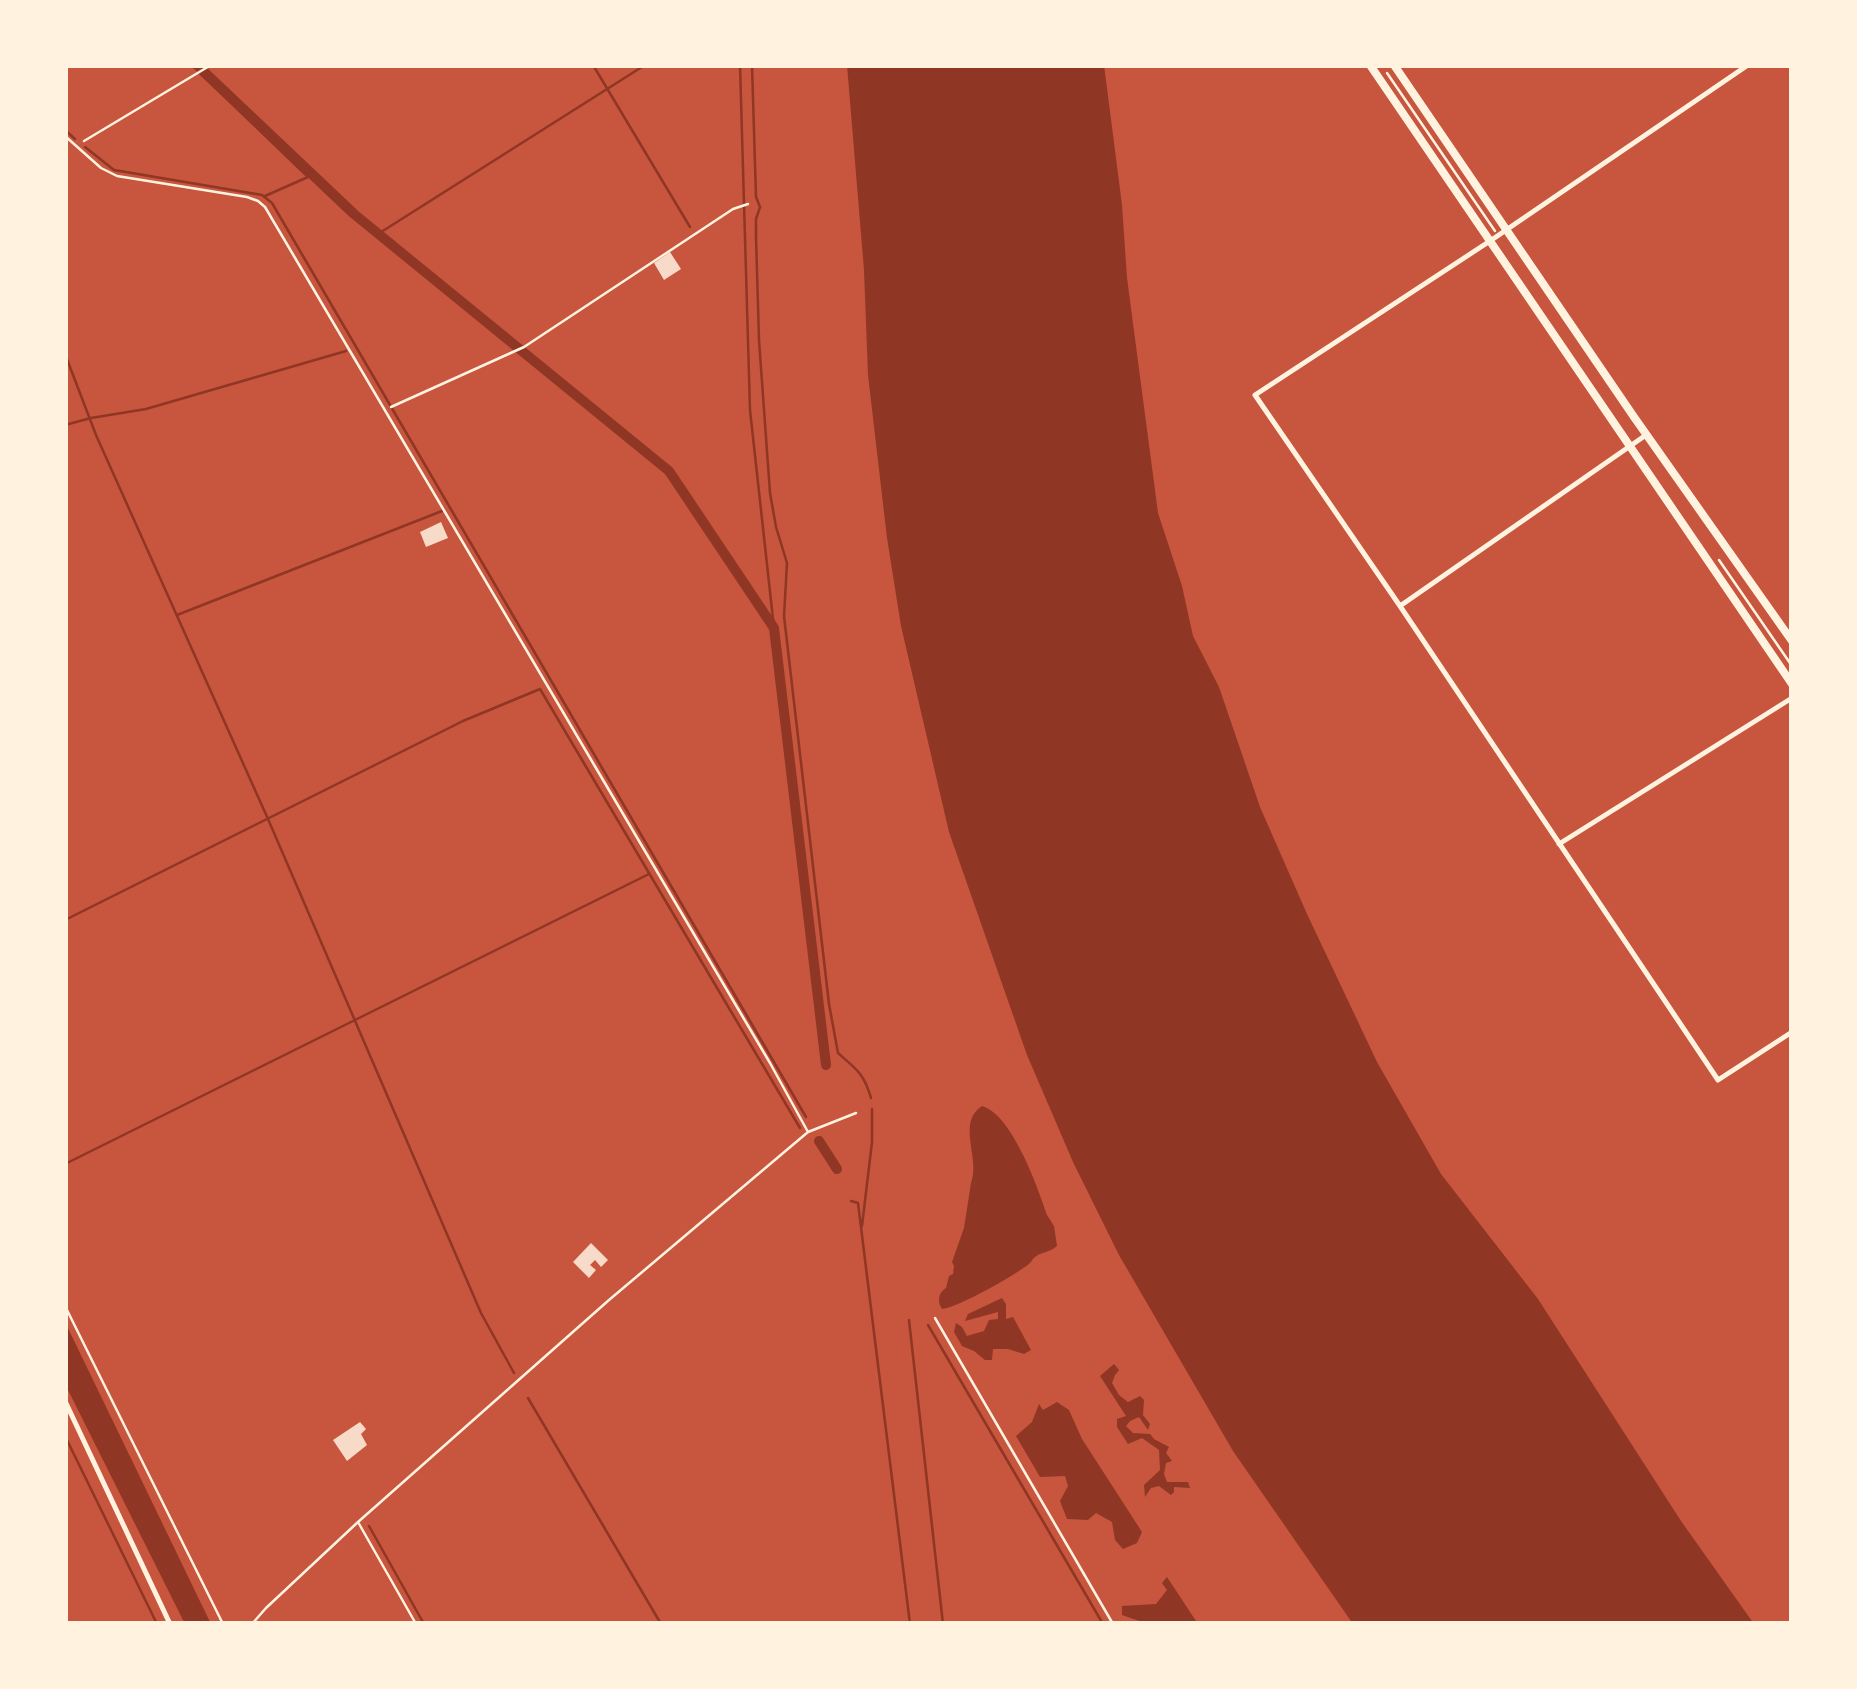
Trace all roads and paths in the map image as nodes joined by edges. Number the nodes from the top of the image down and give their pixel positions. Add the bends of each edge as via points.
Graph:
1 (211, 65) edge
2 (1370, 65) edge
3 (1382, 65) edge
4 (1394, 65) edge
5 (1748, 65) edge
6 (65, 136) edge
7 (76, 146) junction
8 (748, 204) dead end
9 (1484, 216) dead end
10 (1506, 230) junction
11 (1490, 241) junction
12 (385, 410) junction
13 (1646, 435) junction
14 (1630, 446) junction
15 (1718, 559) dead end
16 (1400, 606) junction
17 (1792, 642) edge
18 (1792, 666) edge
19 (1792, 684) edge
20 (1792, 698) edge
21 (1559, 844) junction
22 (1792, 1032) edge
23 (856, 1114) dead end
24 (808, 1132) junction
25 (65, 1306) edge
26 (934, 1318) dead end
27 (65, 1401) edge
28 (358, 1522) junction
29 (170, 1624) edge
30 (223, 1624) edge
31 (252, 1624) edge
32 (416, 1624) edge
33 (1113, 1624) edge

1 - 7 path
2 - 11 street
3 - 9 path
4 - 10 street
5 - 10 street
6 - 7 lane
7 - 12 lane via 117,176 247,197 265,207
8 - 12 path via 524,346
10 - 11 street
10 - 13 street
11 - 14 street
11 - 16 street via 1254,395
12 - 24 lane
13 - 14 street
13 - 17 street
14 - 16 street
14 - 19 street
15 - 18 path
16 - 21 street
20 - 21 street
21 - 22 street via 1718,1080
23 - 24 lane
24 - 28 lane
25 - 30 path
26 - 33 path
27 - 29 street
28 - 31 lane
28 - 32 lane

